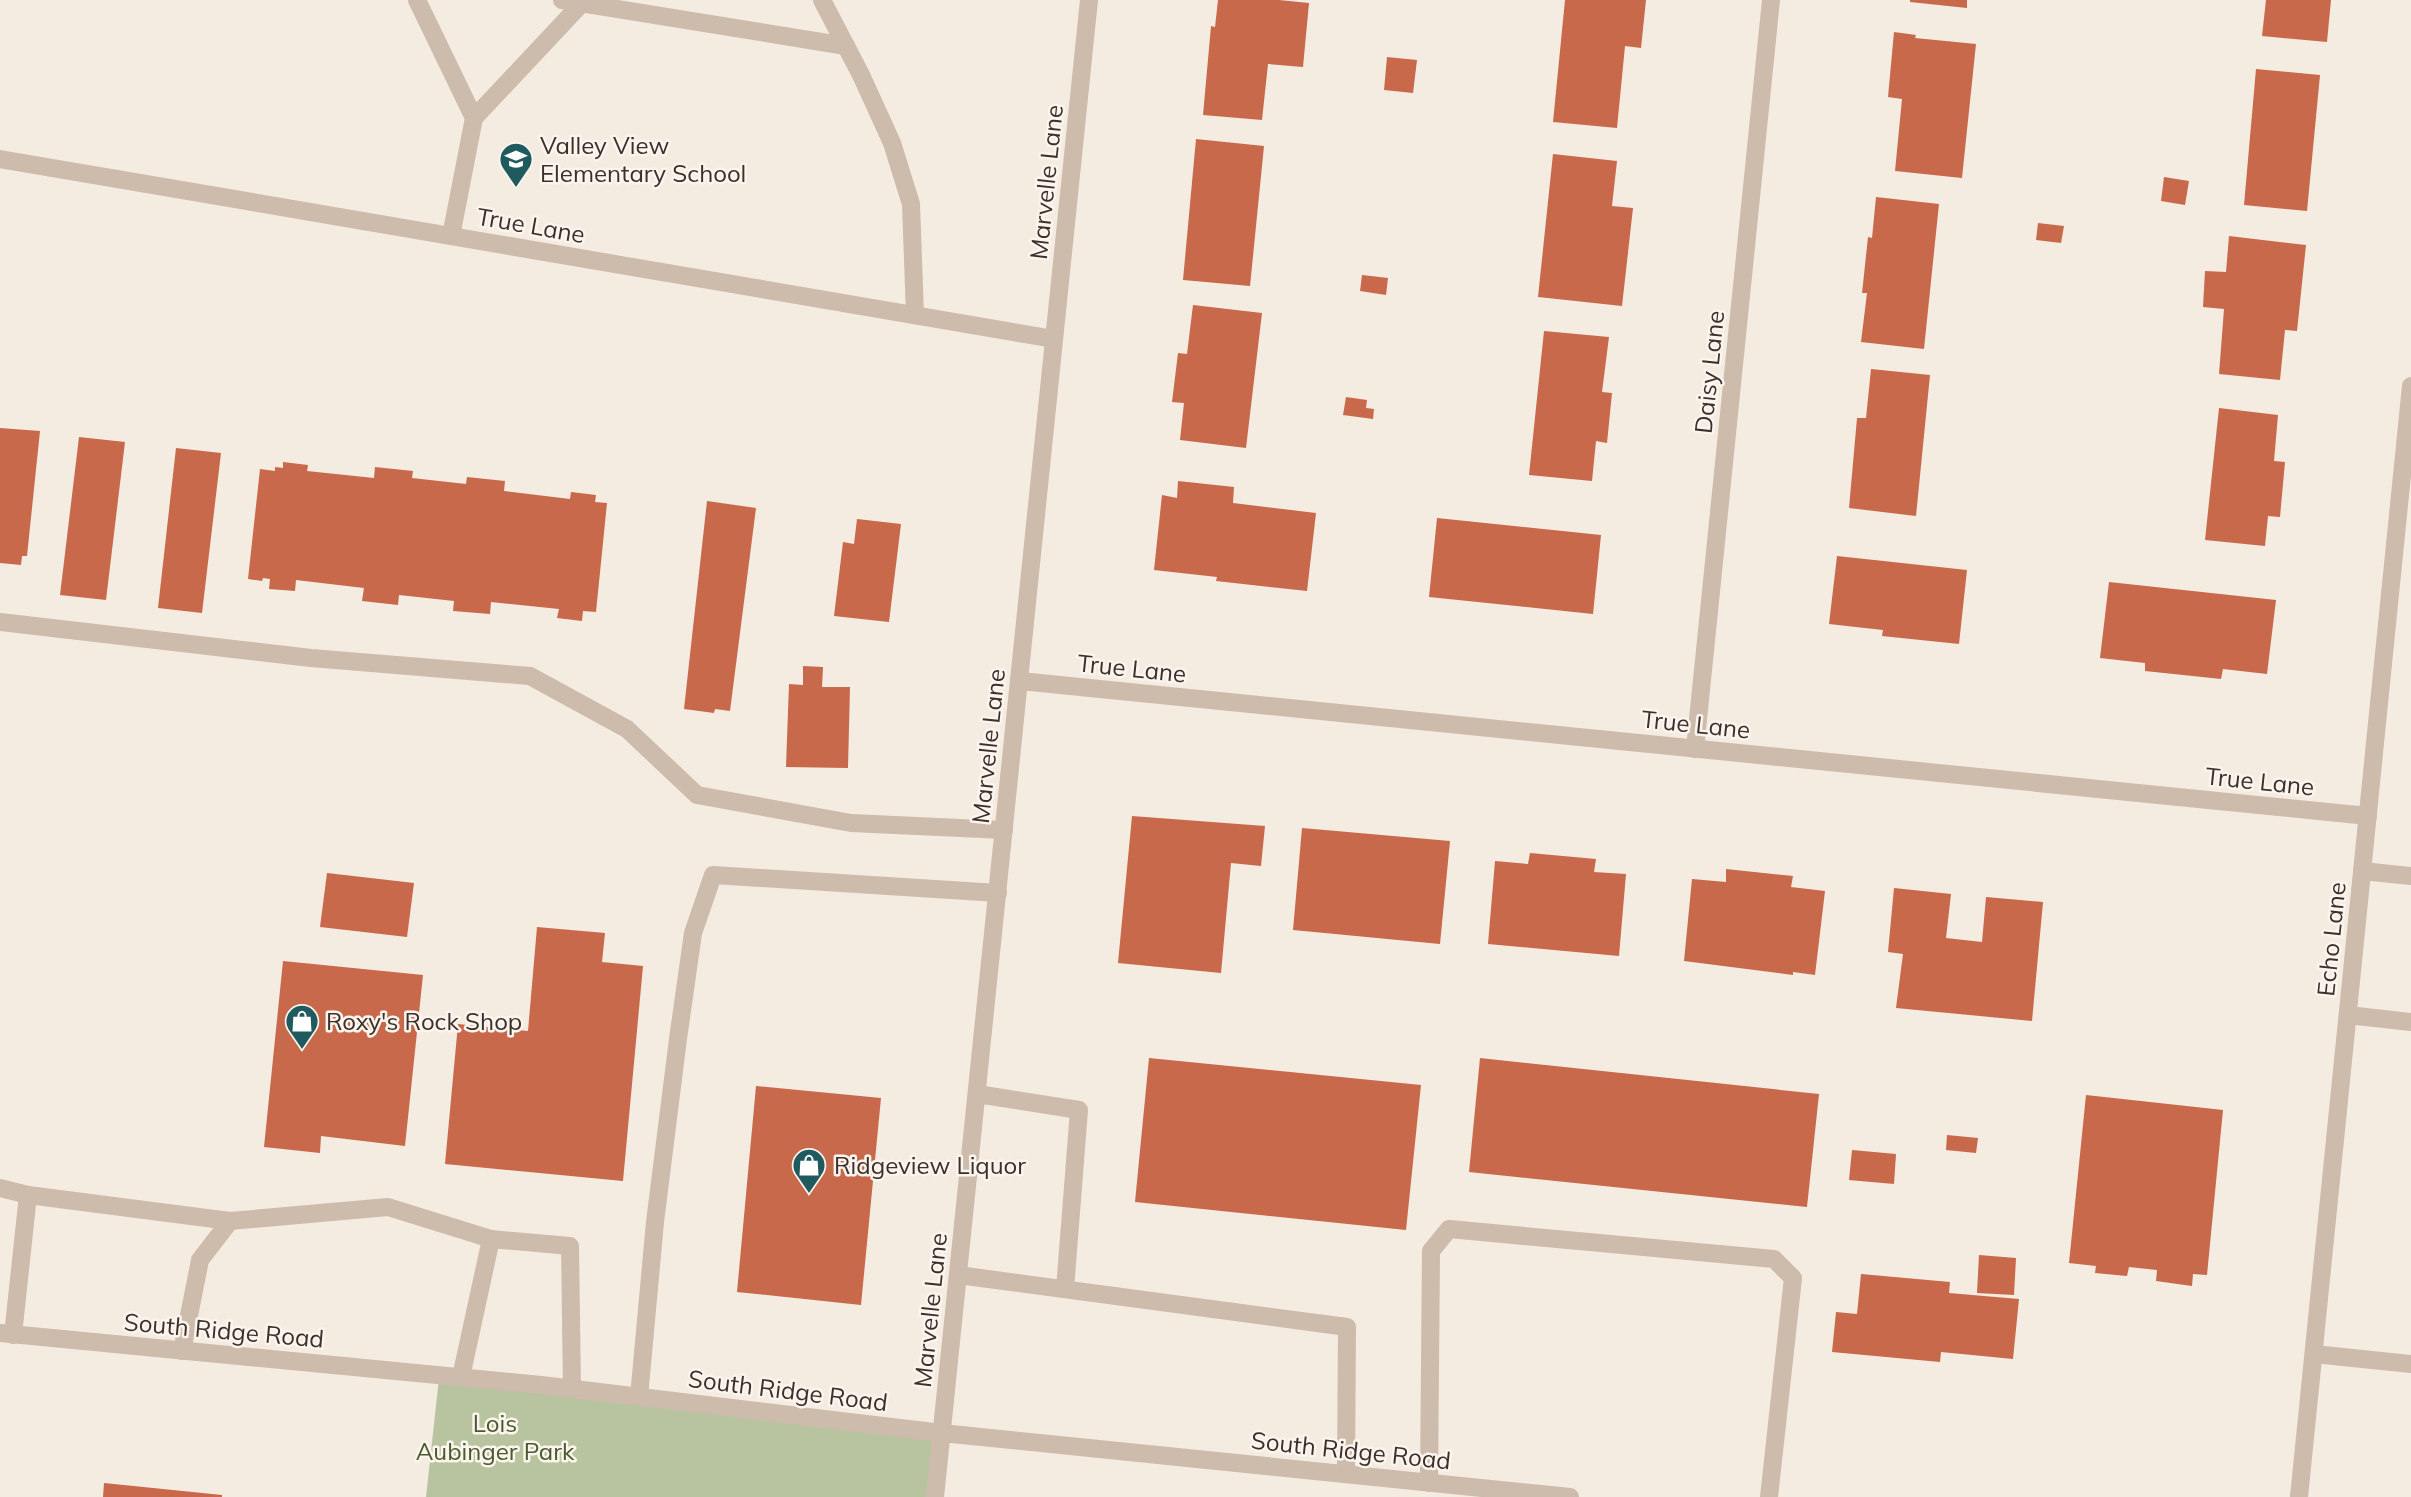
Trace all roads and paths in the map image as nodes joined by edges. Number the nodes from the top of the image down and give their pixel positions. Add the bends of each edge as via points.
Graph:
1 (417, 0) edge
2 (562, 0) edge
3 (822, 0) edge
4 (1089, 0) edge
5 (1771, 0) edge
6 (582, 3) junction
7 (846, 46) junction
8 (474, 118) junction
9 (0, 159) edge
10 (451, 236) junction
11 (915, 315) junction
12 (1054, 339) junction
13 (2411, 386) edge
14 (0, 622) edge
15 (1020, 681) junction
16 (1695, 749) junction
17 (2368, 816) junction
18 (1004, 830) junction
19 (2362, 871) junction
20 (2411, 876) edge
21 (998, 893) junction
22 (2348, 1015) junction
23 (2411, 1022) edge
24 (977, 1094) junction
25 (0, 1188) edge
26 (28, 1195) junction
27 (230, 1222) junction
28 (491, 1239) junction
29 (958, 1275) junction
30 (1065, 1289) junction
31 (6, 1334) edge
32 (182, 1351) junction
33 (2314, 1354) junction
34 (2411, 1364) edge
35 (461, 1377) junction
36 (572, 1389) junction
37 (639, 1397) junction
38 (942, 1433) junction
39 (1346, 1475) junction
40 (1429, 1483) junction
41 (935, 1497) edge
42 (1570, 1497) edge
43 (1769, 1497) edge
44 (2299, 1497) edge

1 - 8 street
2 - 6 street
3 - 7 street
4 - 12 street, Marvelle Lane
5 - 16 street, Daisy Lane
6 - 7 street
6 - 8 street
7 - 11 street via 892,143 911,204
8 - 10 street
9 - 10 street, True Lane
10 - 11 street, True Lane
11 - 12 street, True Lane
12 - 15 street, Marvelle Lane
13 - 17 street, Echo Lane
14 - 18 street via 311,658 530,676 627,729 698,795 852,823
15 - 16 street, True Lane
15 - 18 street, Marvelle Lane
16 - 17 street, True Lane
17 - 19 street, Echo Lane
18 - 21 street, Marvelle Lane
19 - 20 street
19 - 22 street, Echo Lane
21 - 24 street, Marvelle Lane
21 - 37 street via 713,874 693,933 678,1039
22 - 23 street
22 - 33 street, Echo Lane
24 - 29 street, Marvelle Lane
24 - 30 street via 1079,1110
25 - 26 street
26 - 27 street
26 - 31 street
27 - 28 street via 388,1207
27 - 32 street via 200,1260
28 - 35 street
28 - 36 street via 570,1246
29 - 30 street
29 - 38 street, Marvelle Lane
30 - 39 street via 1347,1327
31 - 32 street, South Ridge Road
32 - 35 street, South Ridge Road
33 - 34 street
33 - 44 street, Echo Lane
35 - 36 street, South Ridge Road
36 - 37 street, South Ridge Road
37 - 38 street, South Ridge Road
38 - 39 street, South Ridge Road
38 - 41 street, Marvelle Lane
39 - 40 street, South Ridge Road
40 - 42 street, South Ridge Road
40 - 43 street via 1431,1251 1449,1229 1774,1259 1793,1278

